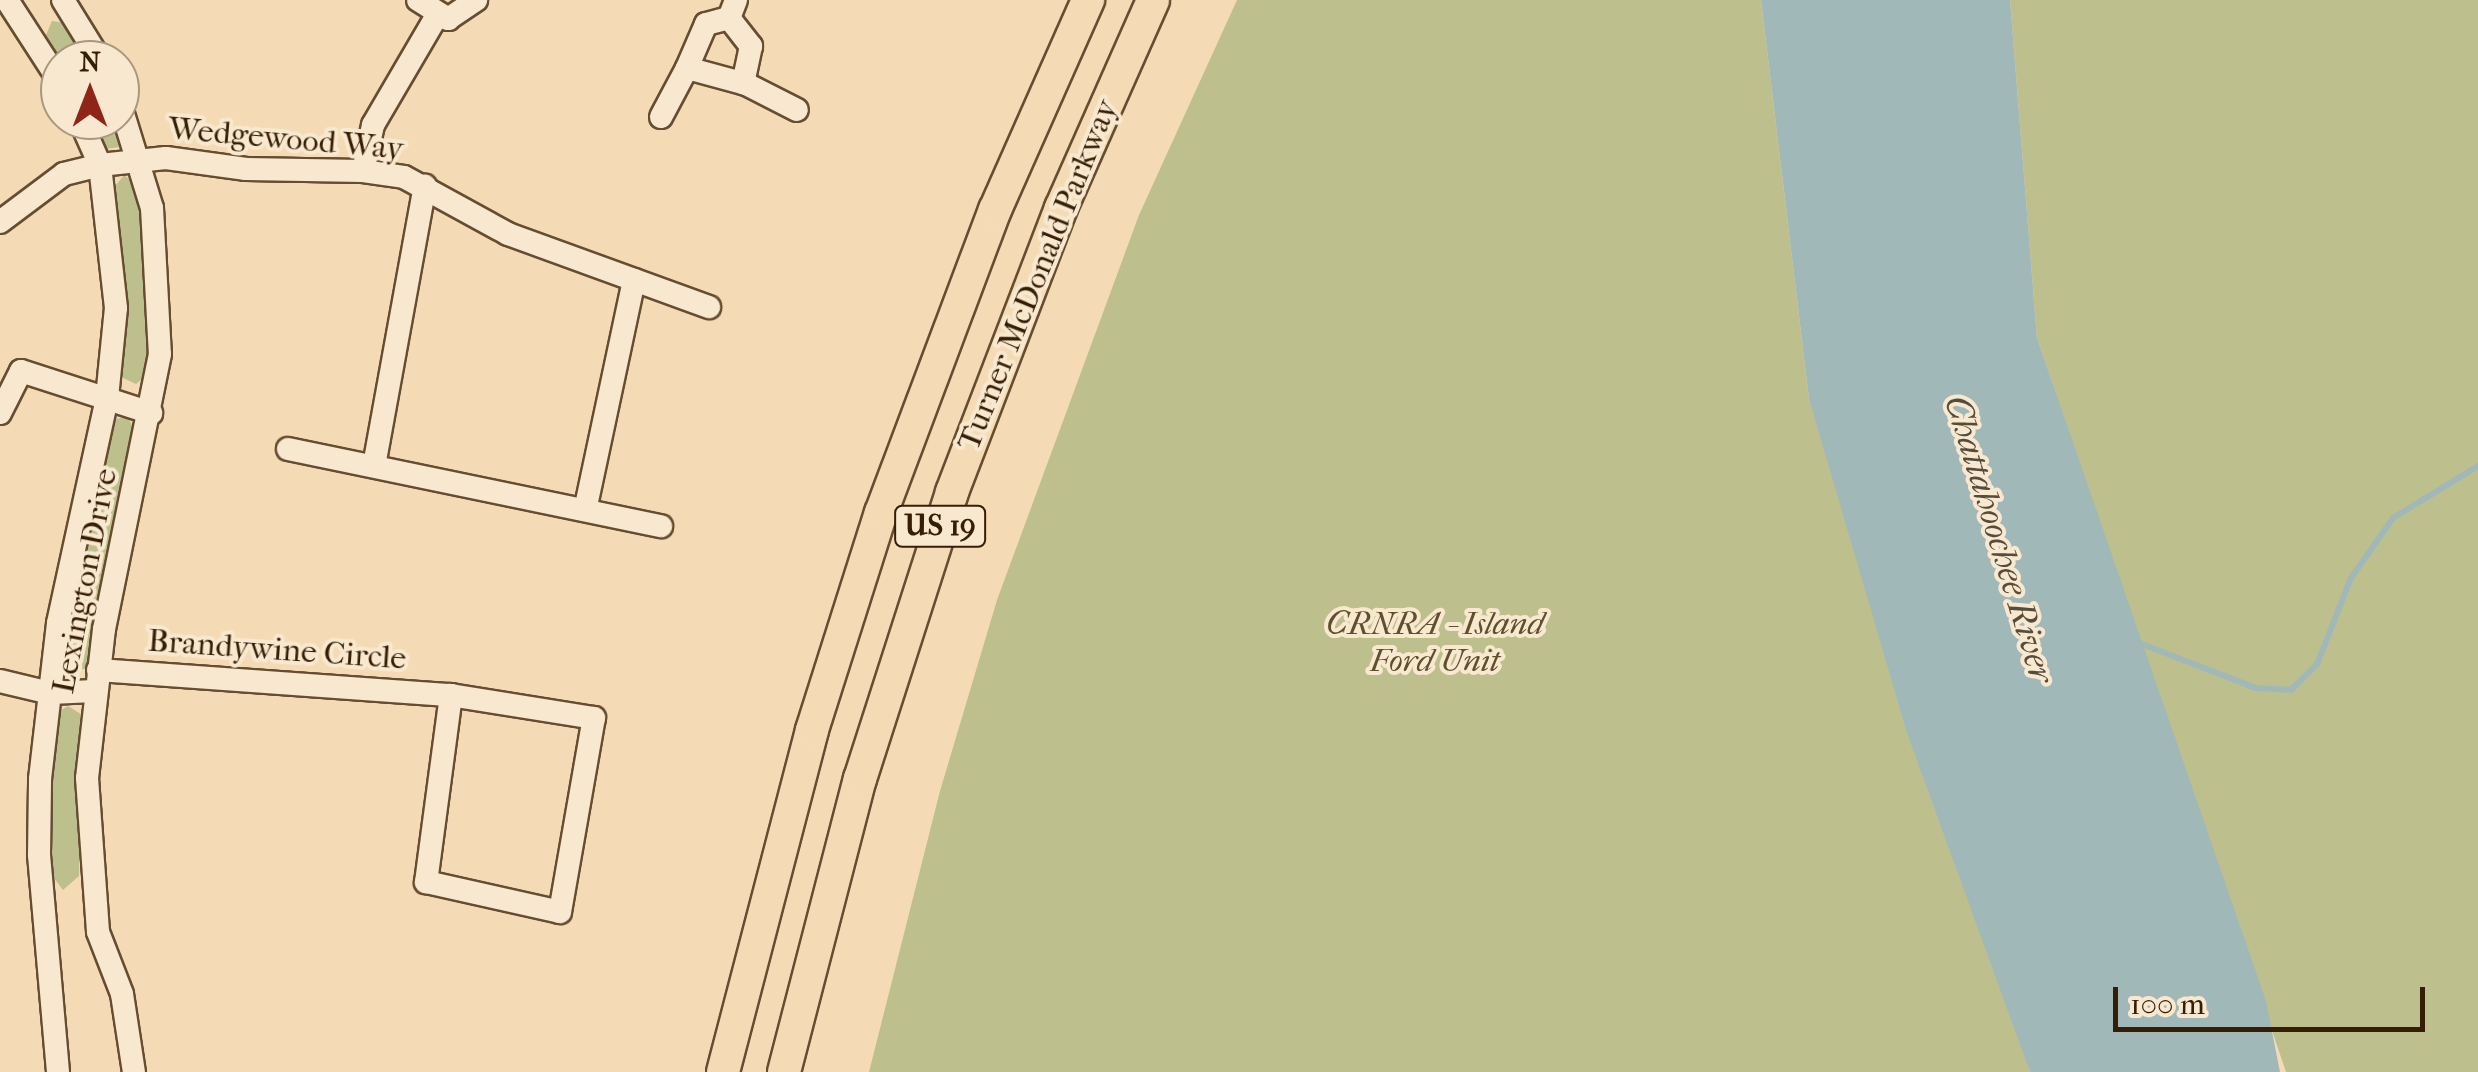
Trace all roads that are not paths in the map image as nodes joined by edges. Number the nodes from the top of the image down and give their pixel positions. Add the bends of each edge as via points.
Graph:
1 (7, 0) edge
2 (50, 0) edge
3 (63, 0) edge
4 (418, 0) edge
5 (476, 0) edge
6 (1088, 0) edge
7 (1153, 0) edge
8 (733, 9) edge
9 (436, 17) junction
10 (25, 22) junction
11 (88, 40) edge
12 (40, 48) edge
13 (687, 68) junction
14 (743, 83) junction
15 (797, 110) dead end
16 (661, 117) dead end
17 (89, 140) edge
18 (133, 140) edge
19 (141, 162) junction
20 (100, 165) junction
21 (363, 171) junction
22 (425, 186) junction
23 (0, 222) edge
24 (634, 280) junction
25 (709, 307) dead end
26 (107, 398) junction
27 (0, 413) edge
28 (151, 413) junction
29 (288, 450) dead end
30 (374, 466) junction
31 (586, 506) junction
32 (661, 526) dead end
33 (0, 680) edge
34 (96, 680) junction
35 (50, 693) junction
36 (451, 696) junction
37 (58, 1072) edge
38 (134, 1072) edge
39 (723, 1072) edge
40 (784, 1072) edge

1 - 10 street
2 - 10 street
3 - 11 street
4 - 9 street
5 - 9 street via 460,16
6 - 39 highway, Turner McDonald Parkway / US 19 via 994,210 891,482 812,730
7 - 40 highway, Turner McDonald Parkway / US 19 via 1061,208 952,492 865,761
8 - 13 street via 706,24
8 - 14 street via 751,46
9 - 21 street via 372,125
10 - 12 street
13 - 14 street
13 - 16 street
14 - 15 street
17 - 20 street, Lexington Drive
18 - 19 street, Lexington Drive
19 - 20 street, Wedgewood Way
19 - 21 street, Wedgewood Way
19 - 28 street, Lexington Drive via 162,304
20 - 23 street, Wedgewood Way via 64,174
20 - 26 street, Lexington Drive via 116,308
21 - 22 street, Wedgewood Way
22 - 24 street, Wedgewood Way via 478,222
22 - 30 street, Wedgewood Way
24 - 25 street, Wedgewood Way
24 - 31 street
26 - 27 street via 21,370
26 - 28 street
26 - 35 street, Lexington Drive via 58,623
28 - 34 street, Lexington Drive
29 - 30 street
30 - 31 street
31 - 32 street
33 - 35 street, Brandywine Circle
34 - 35 street, Brandywine Circle
34 - 36 street, Brandywine Circle
34 - 38 street, Lexington Drive via 87,778 92,887 98,932 122,994
35 - 37 street, Lexington Drive via 40,855
36 - 36 street, Brandywine Circle via 426,882 560,912 594,718

